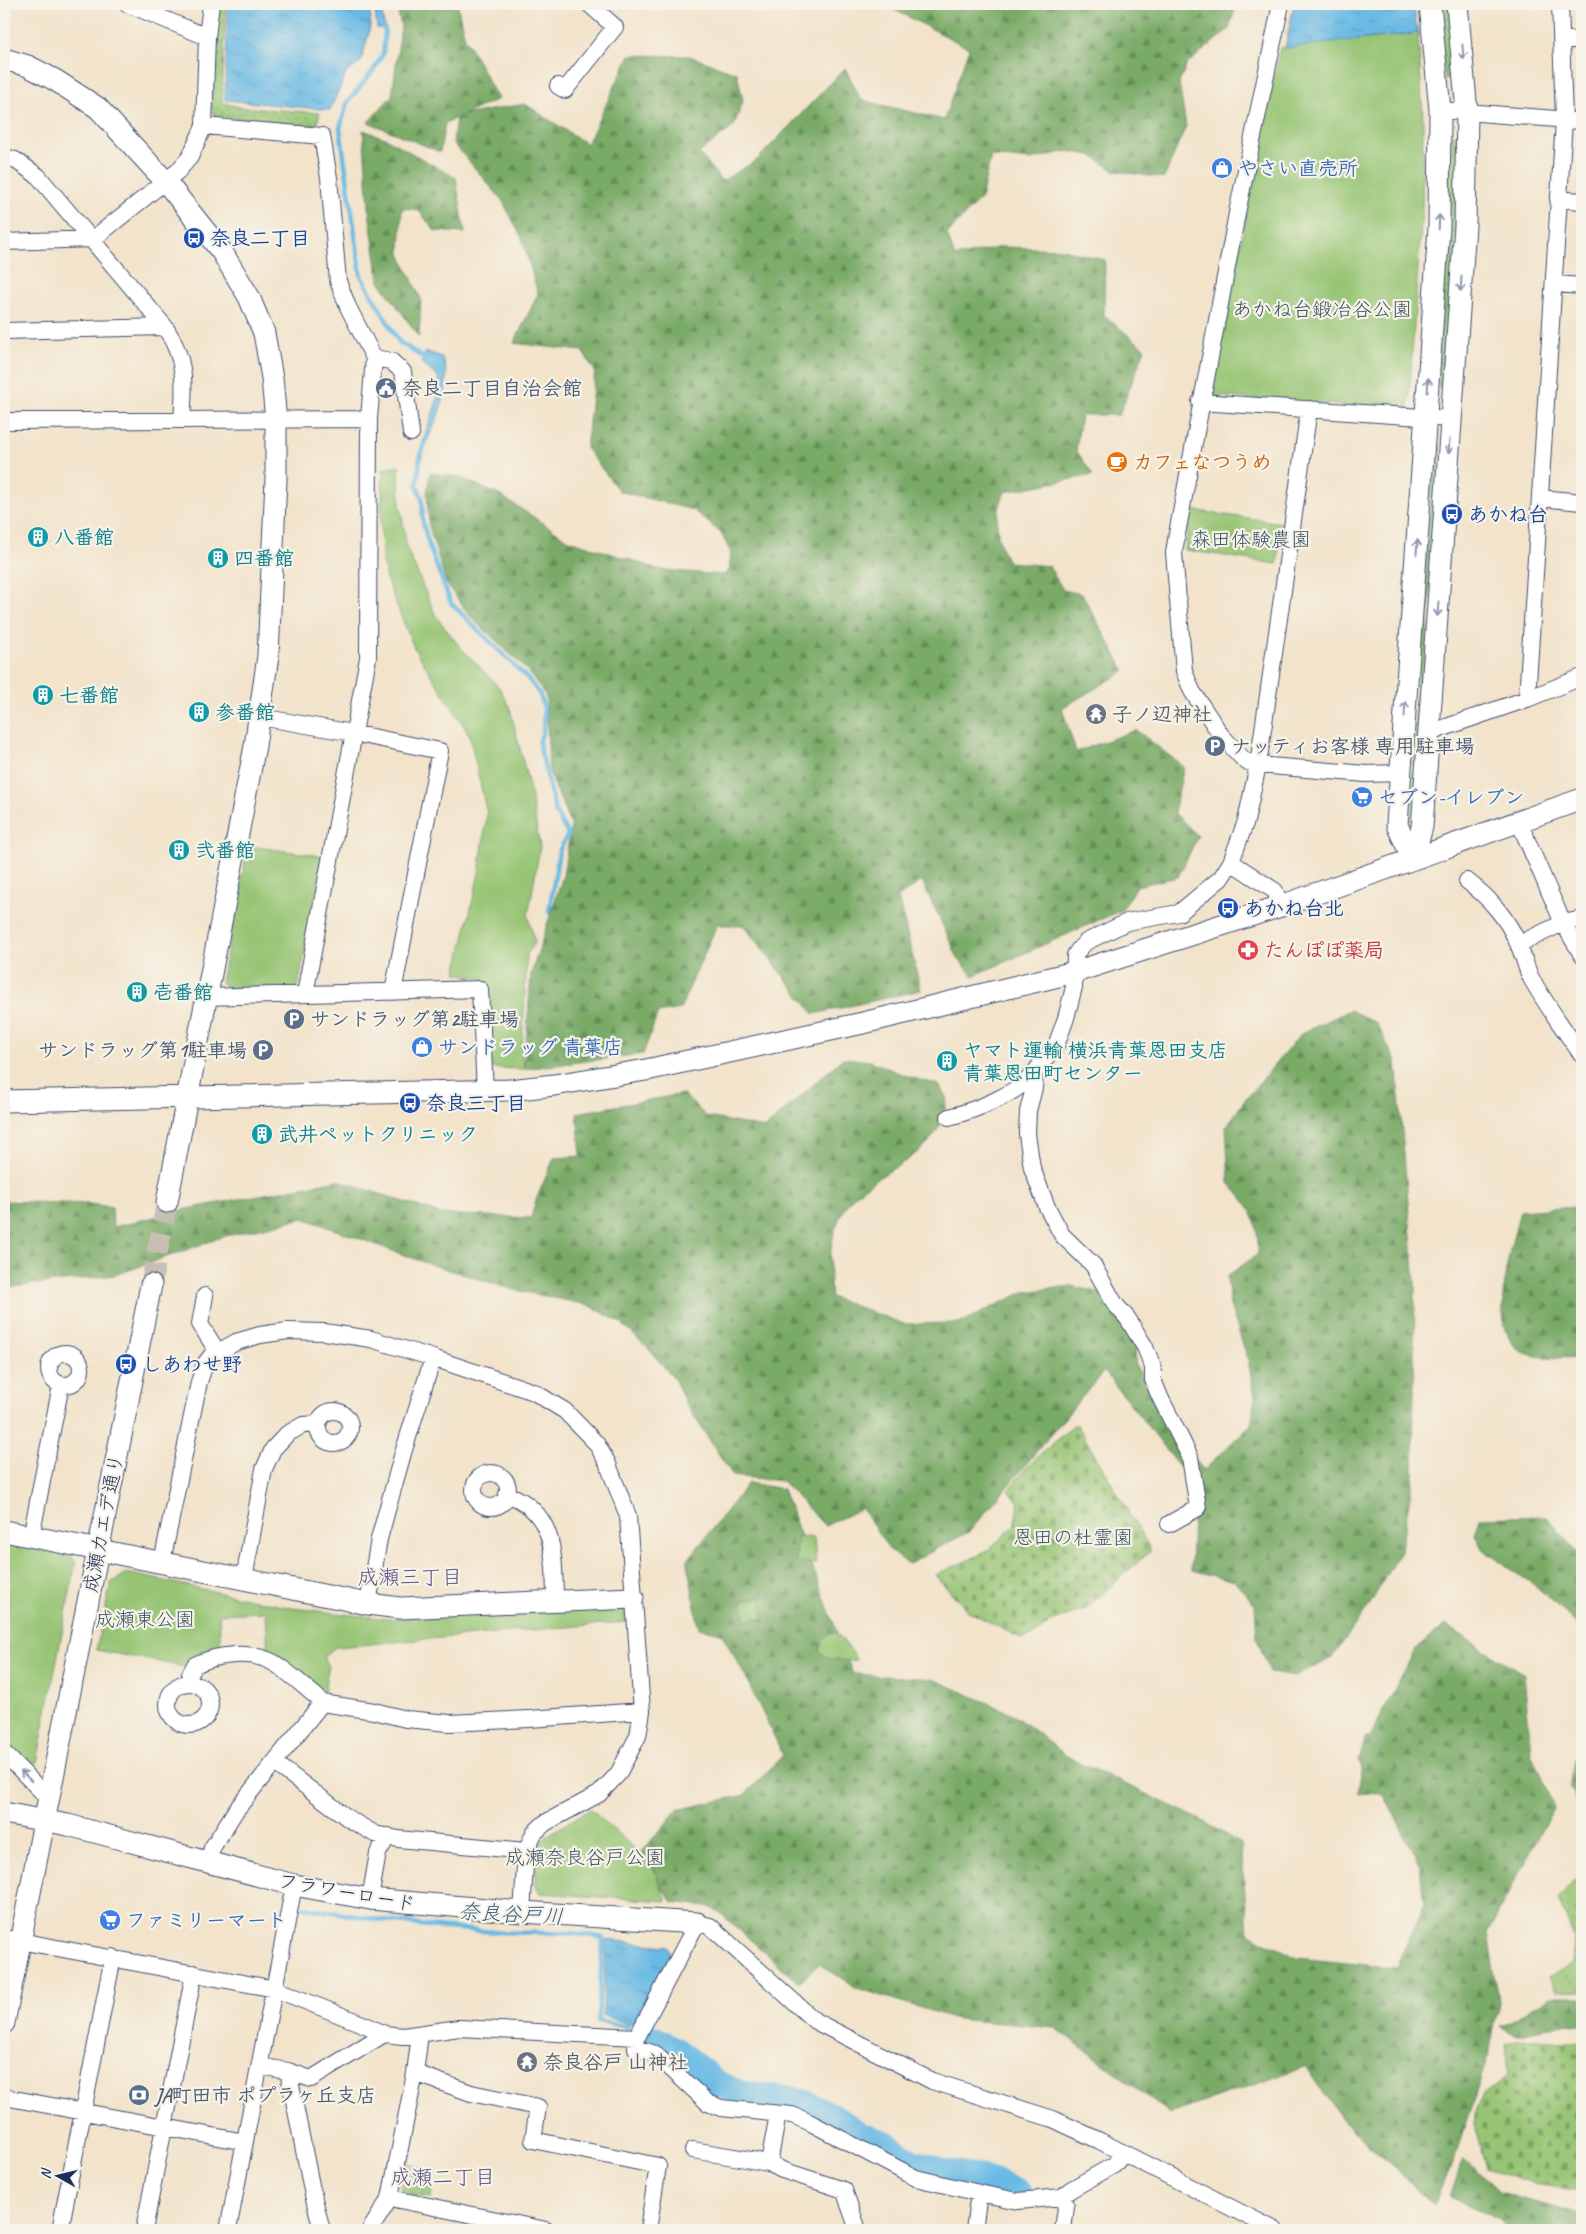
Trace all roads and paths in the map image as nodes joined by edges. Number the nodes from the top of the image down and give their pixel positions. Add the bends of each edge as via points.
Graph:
1 (128, 4) edge
2 (211, 4) edge
3 (589, 4) edge
4 (1282, 4) edge
5 (1430, 4) edge
6 (1457, 4) edge
7 (1560, 4) edge
8 (207, 37) junction
9 (1562, 40) junction
10 (1582, 40) edge
11 (4, 59) edge
12 (565, 90) dead end
13 (1440, 110) junction
14 (1467, 112) junction
15 (1564, 120) junction
16 (1582, 121) edge
17 (204, 126) junction
18 (4, 157) edge
19 (166, 182) junction
20 (1558, 199) junction
21 (1582, 201) edge
22 (93, 239) junction
23 (4, 242) edge
24 (1555, 284) junction
25 (1582, 286) edge
26 (164, 326) junction
27 (4, 331) edge
28 (374, 358) junction
29 (1200, 402) junction
30 (1309, 409) junction
31 (1426, 417) junction
32 (369, 419) junction
33 (1451, 419) junction
34 (182, 420) junction
35 (4, 421) edge
36 (276, 421) junction
37 (411, 433) dead end
38 (1540, 498) junction
39 (1582, 502) edge
40 (1582, 677) edge
41 (1527, 699) junction
42 (260, 717) junction
43 (1429, 732) junction
44 (353, 733) junction
45 (1258, 765) junction
46 (1400, 773) junction
47 (1582, 799) edge
48 (1519, 822) junction
49 (1413, 858) junction
50 (1230, 862) junction
51 (1467, 881) dead end
52 (1281, 906) junction
53 (1582, 919) edge
54 (1564, 923) junction
55 (1519, 944) junction
56 (1582, 955) edge
57 (1075, 972) junction
58 (393, 992) junction
59 (305, 994) junction
60 (206, 997) junction
61 (1582, 1055) edge
62 (1035, 1072) junction
63 (485, 1091) junction
64 (187, 1098) junction
65 (4, 1101) edge
66 (949, 1117) dead end
67 (167, 1202) tunnel mouth
68 (151, 1285) tunnel mouth
69 (205, 1296) dead end
70 (217, 1351) junction
71 (433, 1358) junction
72 (61, 1385) dead end
73 (318, 1424) dead end
74 (507, 1494) dead end
75 (1169, 1524) dead end
76 (4, 1531) edge
77 (31, 1537) junction
78 (98, 1550) junction
79 (162, 1562) junction
80 (244, 1579) junction
81 (633, 1598) junction
82 (555, 1600) junction
83 (368, 1604) junction
84 (190, 1683) dead end
85 (322, 1703) junction
86 (642, 1710) junction
87 (4, 1753) edge
88 (275, 1763) junction
89 (48, 1798) junction
90 (4, 1813) edge
91 (44, 1820) junction
92 (388, 1836) junction
93 (526, 1851) junction
94 (208, 1863) junction
95 (294, 1885) junction
96 (370, 1899) junction
97 (522, 1912) junction
98 (697, 1924) junction
99 (12, 1939) edge
100 (113, 1957) junction
101 (194, 1973) junction
102 (275, 1989) junction
103 (4, 2024) edge
104 (384, 2034) junction
105 (420, 2034) junction
106 (637, 2037) junction
107 (260, 2066) junction
108 (288, 2071) junction
109 (415, 2073) junction
110 (4, 2097) edge
111 (83, 2111) junction
112 (778, 2114) junction
113 (163, 2127) junction
114 (246, 2142) junction
115 (693, 2150) dead end
116 (1124, 2153) junction
117 (769, 2162) junction
118 (979, 2193) junction
119 (1062, 2197) junction
120 (390, 2198) junction
121 (466, 2223) edge
122 (60, 2230) edge
123 (144, 2230) edge
124 (228, 2230) edge
125 (322, 2230) edge
126 (370, 2230) edge
127 (546, 2230) edge
128 (648, 2230) edge
129 (858, 2230) edge
130 (974, 2230) edge
131 (1063, 2230) edge
132 (1275, 2230) edge

1 - 8 street
2 - 8 street
3 - 12 street via 615,27
4 - 29 street
5 - 13 street
6 -> 14 street
7 - 9 street
8 - 17 street
9 - 10 street
9 - 15 street
11 - 19 street via 28,66 55,80 98,108
13 - 14 street
31 -> 13 street via 1439,228
14 - 15 street
14 -> 33 street via 1465,226
15 - 16 street
15 - 20 street
17 - 19 street via 190,157
17 - 28 street via 322,136 338,281
18 - 22 street via 38,176
19 - 22 street
19 - 36 street via 222,252 249,297 264,333
20 - 21 street
20 - 24 street
22 - 23 street
22 - 26 street
24 - 25 street
24 - 38 street
26 - 27 street
26 - 34 street via 181,360 184,388
28 - 32 street
28 - 37 street via 390,362 403,372
29 - 30 street
29 - 45 street via 1174,553 1184,671 1192,691 1221,735 1244,761
30 - 31 street
30 - 45 street
31 - 33 street
46 -> 31 street
32 - 36 street
32 - 44 street via 368,658
33 -> 43 street
34 - 35 street
34 - 36 street
36 - 42 street via 271,618
38 - 39 street
38 - 41 street
40 - 41 street
41 - 43 street
42 - 44 street
42 - 60 street
43 - 49 street via 1422,828
44 - 58 street via 440,751
44 - 59 street
45 - 46 street via 1366,774
45 - 50 street via 1246,821
46 - 49 street via 1397,825
47 - 48 street
48 - 49 street
48 - 54 street
49 - 52 street
50 - 52 street via 1275,891
50 - 57 street via 1221,878 1179,913 1128,922 1086,942 1075,955
51 - 55 street via 1486,894
52 - 57 street
53 - 54 street
54 - 55 street
54 - 56 street
55 - 61 street via 1530,976
57 - 62 street via 1066,1018 1057,1043
57 - 63 street via 646,1070 554,1086
58 - 59 street
58 - 63 street via 480,989
59 - 60 street
60 - 64 street
62 - 66 street via 1031,1078 999,1098
62 - 75 street via 1027,1134 1032,1168 1044,1199 1062,1235 1093,1265 1145,1347 1154,1367 1153,1380 1190,1457 1198,1508
63 - 64 street
64 - 65 street
64 - 67 street
68 - 78 street, 成瀬カエデ通り
69 - 70 street via 200,1324
70 - 71 street via 260,1335 288,1331 324,1332 371,1339
70 - 79 street via 204,1364 199,1382
71 - 81 street via 534,1392 566,1411 596,1443 628,1516
71 - 83 street via 380,1539
72 - 77 street
73 - 80 street via 303,1425 286,1434 273,1449 264,1469
74 - 82 street via 534,1509 547,1528 554,1564
76 - 77 street
77 - 78 street
78 - 79 street
78 - 89 street, 成瀬カエデ通り
79 - 80 street
80 - 83 street
81 - 82 street
81 - 86 street
82 - 83 street via 418,1608
84 - 85 street via 194,1665 221,1656 247,1655 273,1662
85 - 86 street via 406,1719 449,1723
85 - 88 street
86 - 93 street via 638,1736 618,1774 599,1794 545,1823 534,1833
89 -> 87 street
88 - 92 street via 362,1828
88 - 94 street via 236,1810 212,1848
89 - 91 street, 成瀬カエデ通り
90 - 91 street, フラワーロード
91 - 94 street, フラワーロード
91 - 99 street, 成瀬カエデ通り
92 - 93 street
92 - 96 street via 378,1853
93 - 97 street
94 - 95 street, フラワーロード
95 - 96 street, フラワーロード
95 - 102 street
96 - 97 street, フラワーロード
97 - 98 street, フラワーロード
98 - 106 street
98 - 116 street via 710,1926 815,2021 932,2081 1053,2119
99 - 100 street
99 - 103 street, 成瀬カエデ通り
100 - 101 street
100 - 111 street
101 - 102 street
101 - 113 street
102 - 104 street
102 - 107 street
104 - 105 street
104 - 108 street via 311,2079
105 - 106 street via 459,2028
105 - 109 street
106 - 112 street via 636,2048 655,2054 708,2103 721,2108
107 - 108 street
107 - 114 street
108 - 125 street
109 - 120 street
109 - 128 street via 471,2093 538,2107 533,2140 658,2166
110 - 111 street
111 - 113 street
111 - 122 street
112 - 117 street
112 - 118 street via 792,2115 809,2122 916,2178
113 - 114 street
113 - 123 street
114 - 124 street
115 - 117 street
116 - 119 street via 1114,2165
116 - 132 street
117 - 129 street via 782,2170 844,2190
118 - 119 street via 1018,2201
118 - 130 street
119 - 131 street via 1066,2207
120 - 121 street
120 - 126 street
121 - 127 street

